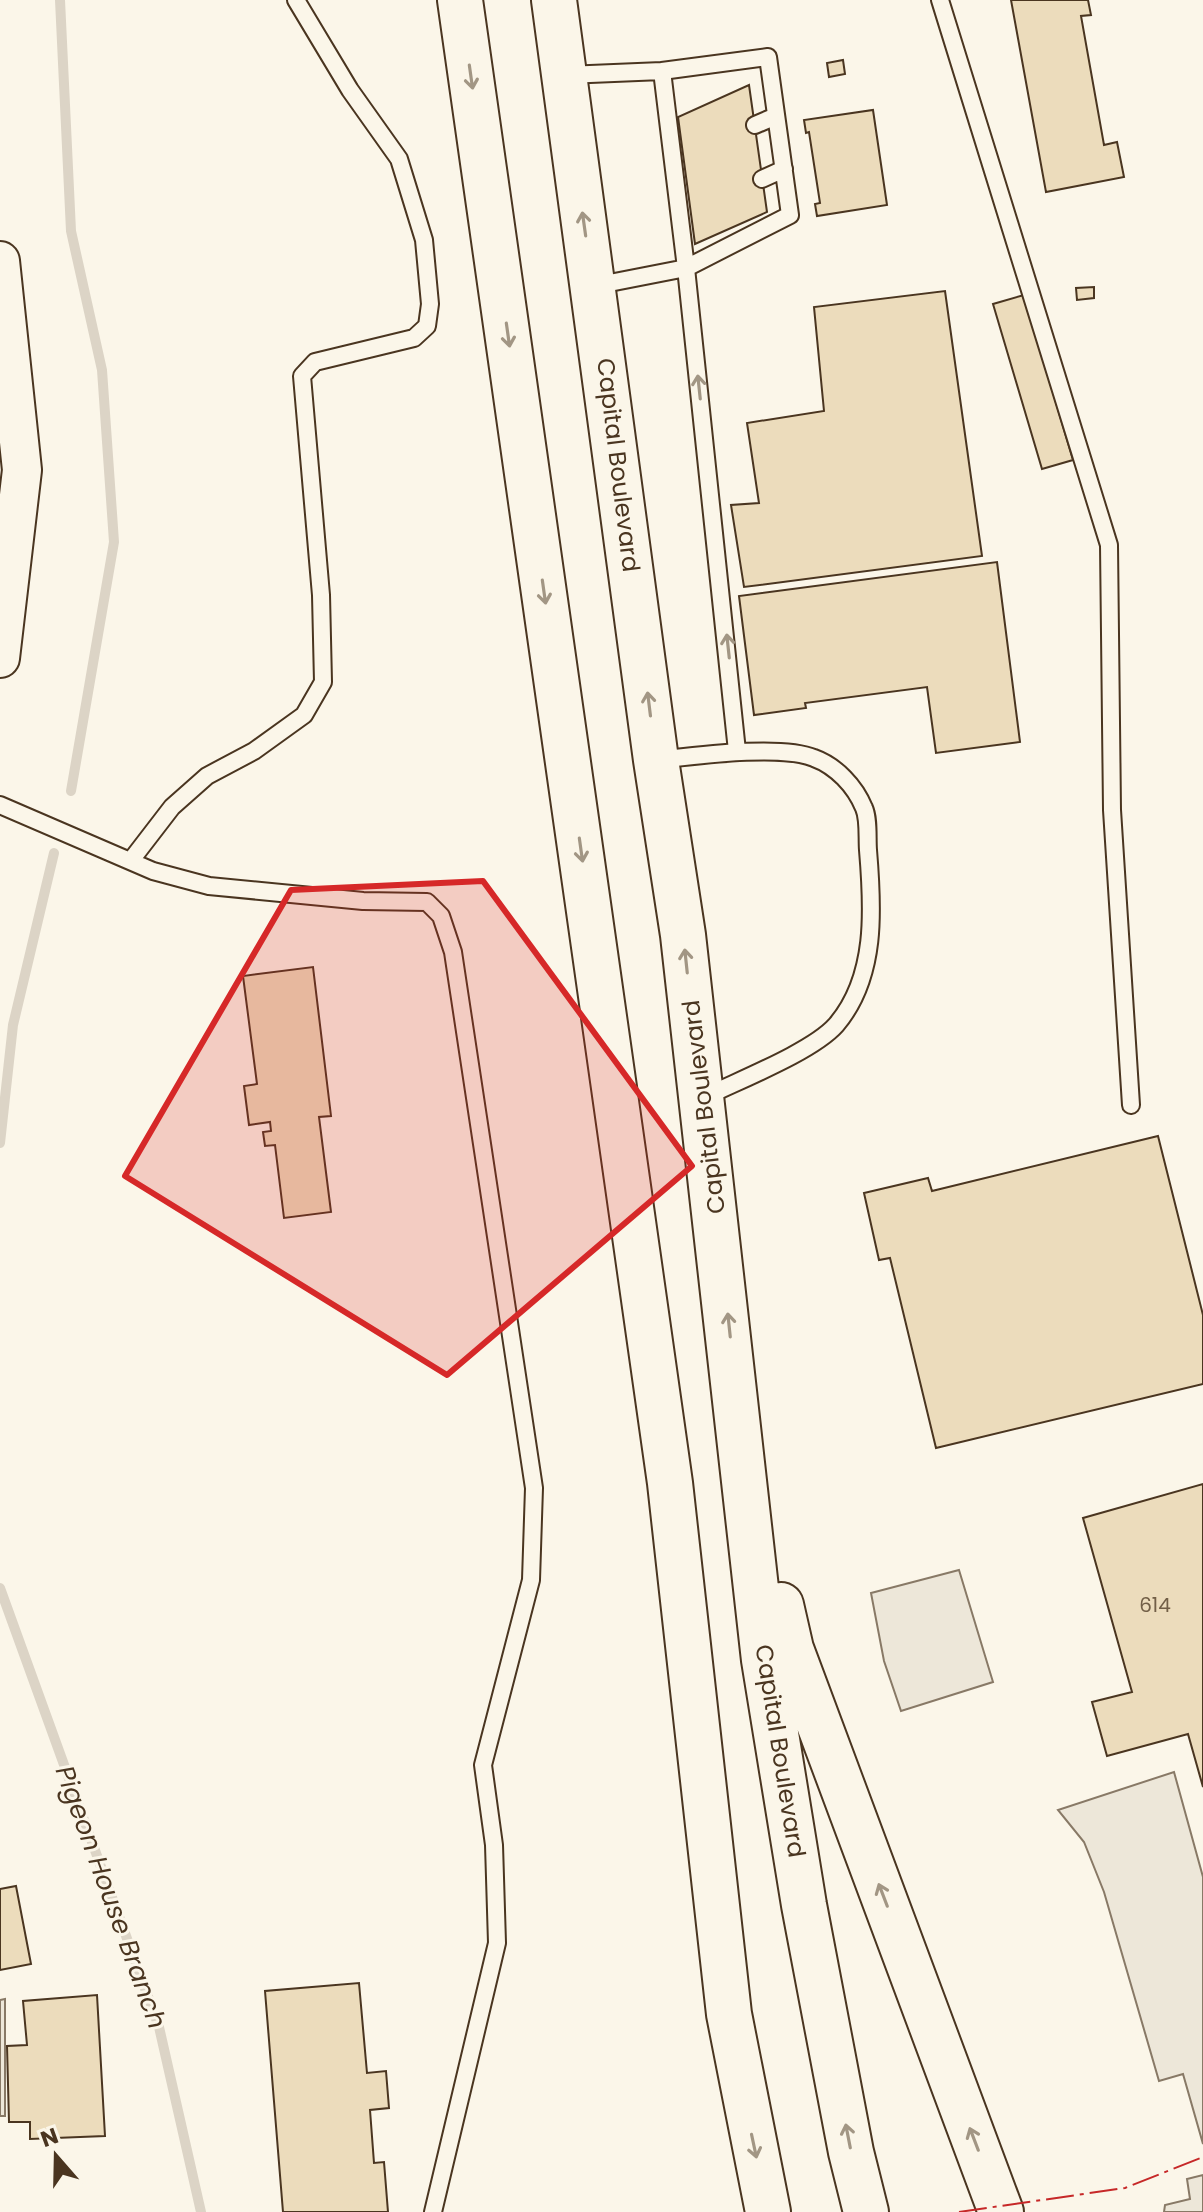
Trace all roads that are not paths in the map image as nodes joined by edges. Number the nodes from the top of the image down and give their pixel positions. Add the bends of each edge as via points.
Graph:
1 (296, 0) edge
2 (460, 0) edge
3 (554, 0) edge
4 (940, 0) edge
5 (662, 71) junction
6 (564, 75) junction
7 (776, 116) junction
8 (755, 125) dead end
9 (784, 169) junction
10 (762, 179) dead end
11 (0, 261) edge
12 (686, 268) junction
13 (592, 286) junction
14 (0, 658) edge
15 (737, 751) junction
16 (656, 760) junction
17 (0, 805) edge
18 (132, 859) junction
19 (701, 1098) junction
20 (1131, 1105) dead end
21 (733, 1369) junction
22 (433, 2212) edge
23 (768, 2212) edge
24 (866, 2212) edge
25 (1001, 2212) edge

1 - 18 lane via 399,159 424,240 427,326 414,338 315,362 302,376 323,682 304,715 207,776 172,807
2 -> 23 main road via 670,1483 729,2014
3 - 6 main road, Capital Boulevard
4 - 20 lane via 1109,545 1112,810
5 - 6 lane
5 - 7 lane via 768,57
5 - 12 lane via 685,214
13 -> 6 main road, Capital Boulevard
7 - 8 lane
7 - 9 lane
9 - 10 lane
9 - 12 lane via 790,215
11 - 14 street via 22,470
12 - 13 lane
15 -> 12 lane
16 -> 13 main road, Capital Boulevard
15 - 16 lane
15 - 19 lane via 812,756 841,774 865,809 872,893 870,953 835,1026
19 -> 16 main road, Capital Boulevard
17 - 18 lane
18 - 22 lane via 153,871 209,886 427,902 441,916 453,952 534,1488 531,1580 483,1765 494,1845 497,1943
21 -> 19 main road, Capital Boulevard
24 -> 21 main road, Capital Boulevard via 804,1905 764,1660
25 -> 21 main road via 791,1649

